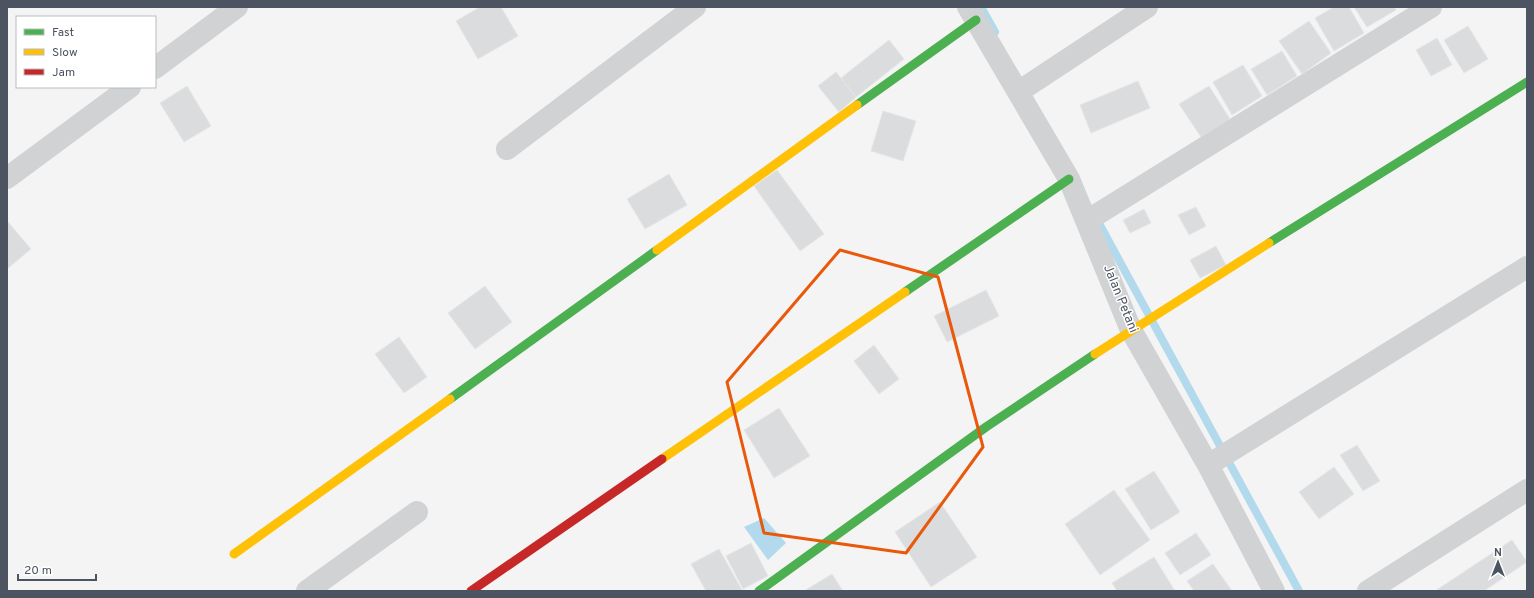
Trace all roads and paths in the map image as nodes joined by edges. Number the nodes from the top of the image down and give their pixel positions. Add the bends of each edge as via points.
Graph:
1 (238, 7) edge
2 (695, 7) edge
3 (1147, 7) edge
4 (1431, 7) edge
5 (972, 14) edge
6 (156, 67) edge
7 (1527, 82) edge
8 (129, 88) edge
9 (1018, 92) junction
10 (507, 149) dead end
11 (7, 178) edge
12 (1069, 179) junction
13 (1088, 220) junction
14 (1527, 267) edge
15 (1131, 330) junction
16 (1212, 462) junction
17 (1527, 490) edge
18 (417, 512) dead end
19 (234, 554) dead end
20 (307, 591) edge
21 (471, 591) edge
22 (759, 591) edge
23 (1274, 591) edge
24 (1368, 591) edge

1 - 6 street
2 - 10 street
3 - 9 street
4 - 13 street
5 - 9 street, Jalan Petani
5 - 19 street
7 - 15 street
8 - 11 street
9 - 12 street, Jalan Petani
12 - 13 street, Jalan Petani
12 - 21 street
13 - 15 street, Jalan Petani
14 - 16 street
15 - 16 street, Jalan Petani
15 - 22 street via 986,427
16 - 23 street, Jalan Petani
17 - 24 street
18 - 20 street

